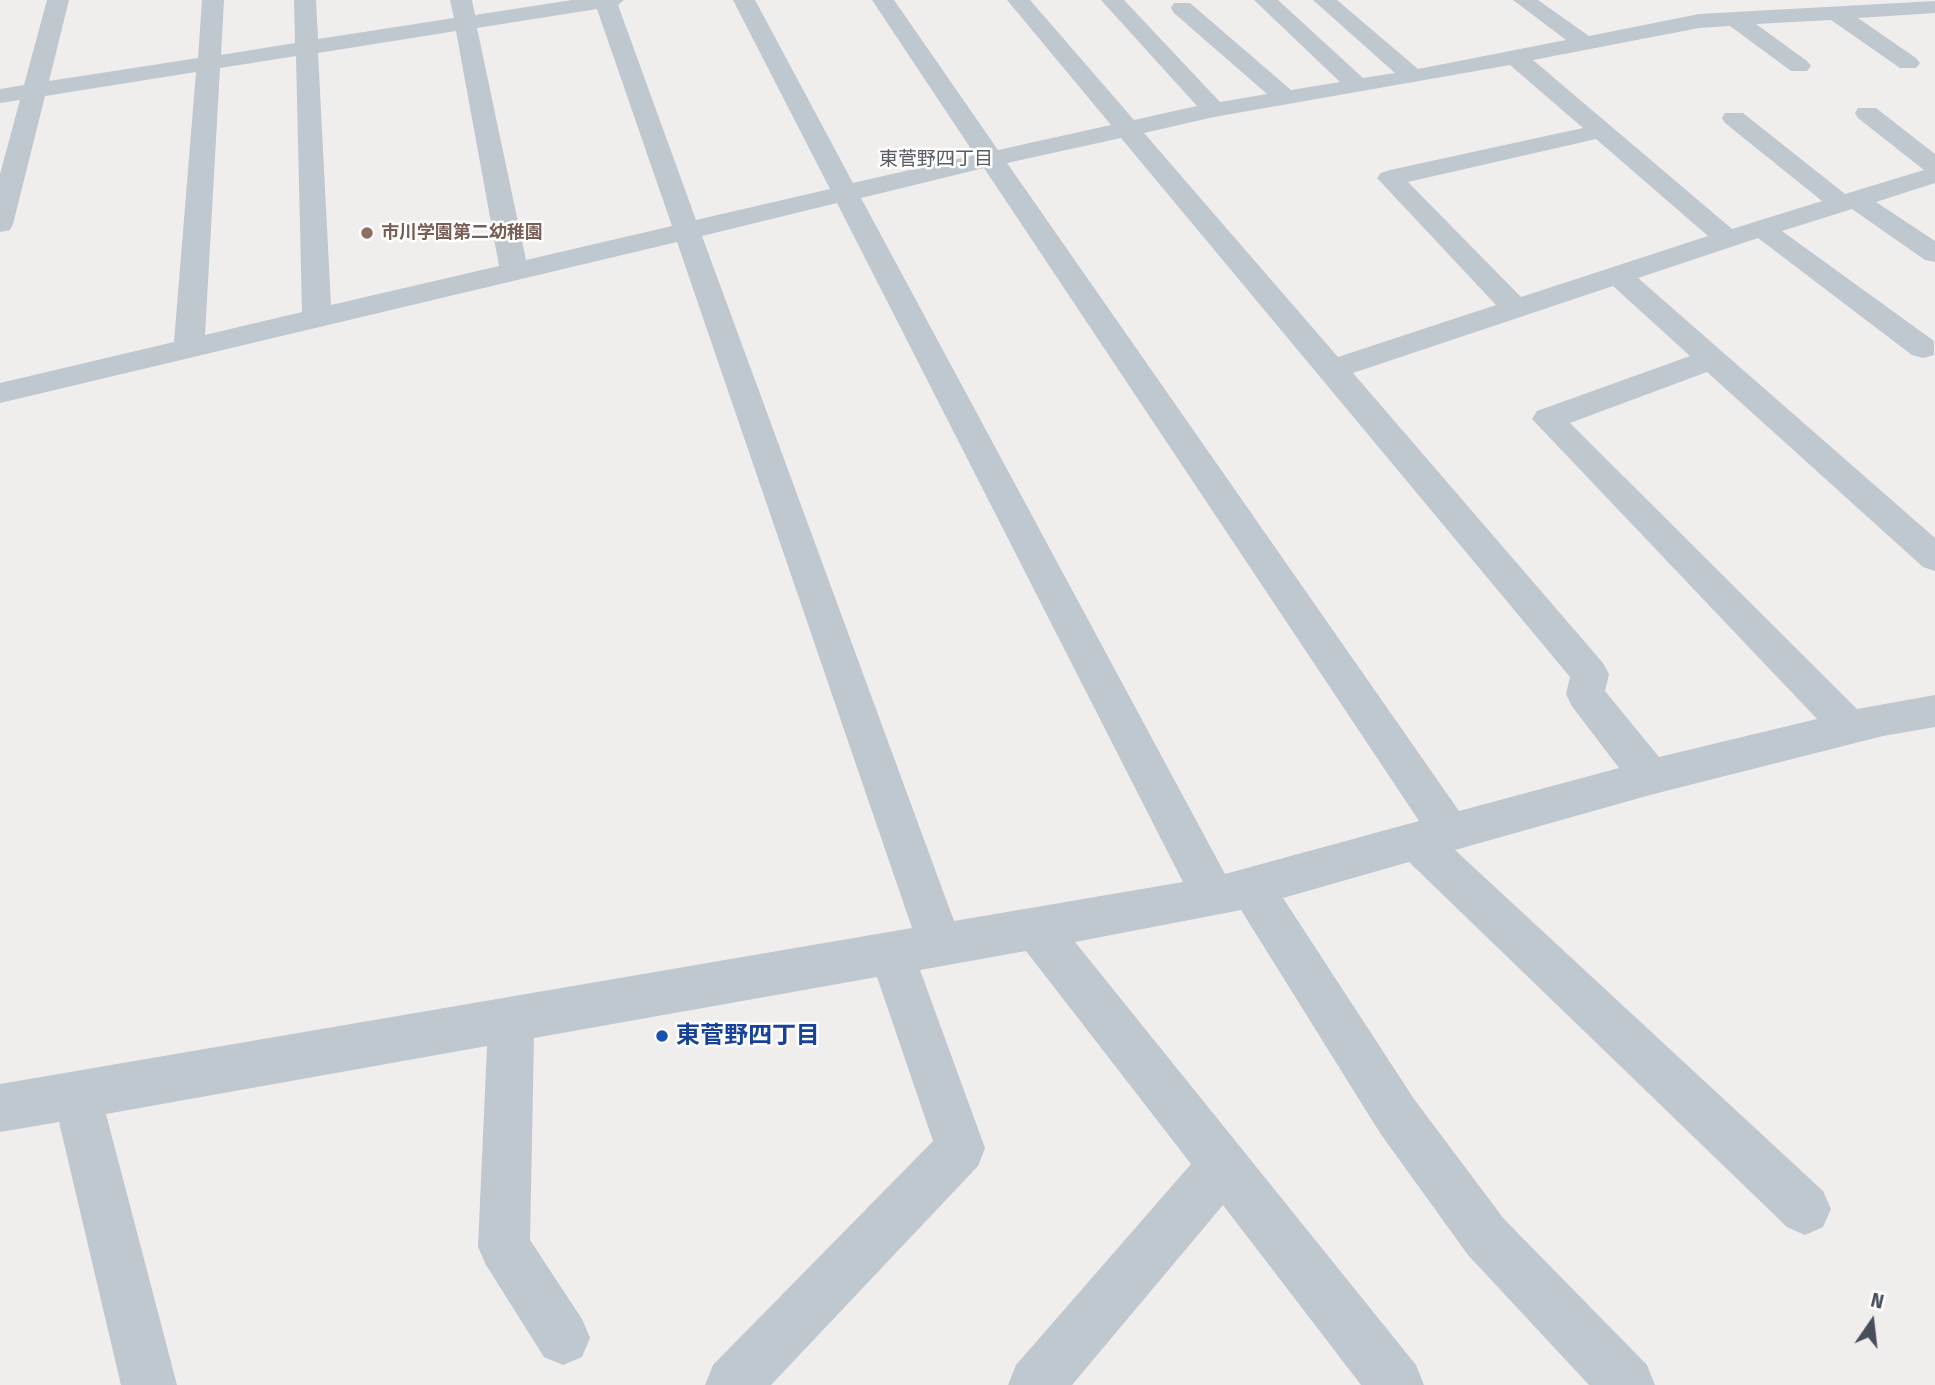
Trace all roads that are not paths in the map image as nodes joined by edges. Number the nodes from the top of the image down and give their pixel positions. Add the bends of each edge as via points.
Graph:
1 (58, 0) edge
2 (213, 0) edge
3 (305, 0) edge
4 (608, 0) edge
5 (744, 0) edge
6 (883, 0) edge
7 (1018, 0) edge
8 (1112, 0) edge
9 (1265, 0) edge
10 (1324, 0) edge
11 (1526, 0) edge
12 (1930, 5) edge
13 (1182, 8) dead end
14 (464, 11) edge
15 (1836, 13) junction
16 (1735, 19) junction
17 (1583, 42) junction
18 (306, 48) junction
19 (1515, 58) junction
20 (207, 63) junction
21 (1908, 63) dead end
22 (1800, 66) dead end
23 (1413, 77) junction
24 (1358, 86) junction
25 (35, 90) junction
26 (0, 96) edge
27 (1286, 98) junction
28 (1214, 110) junction
29 (1867, 113) dead end
30 (1734, 118) dead end
31 (1127, 128) junction
32 (1601, 131) junction
33 (991, 159) junction
34 (1935, 166) edge
35 (1935, 175) edge
36 (847, 194) junction
37 (1848, 201) junction
38 (0, 224) edge
39 (1761, 228) junction
40 (688, 232) junction
41 (1727, 239) junction
42 (1935, 254) edge
43 (513, 272) junction
44 (1619, 276) junction
45 (1517, 310) junction
46 (317, 318) junction
47 (188, 348) junction
48 (1923, 348) dead end
49 (1712, 359) junction
50 (1330, 370) junction
51 (0, 393) edge
52 (1935, 558) edge
53 (1935, 712) edge
54 (1850, 727) junction
55 (1650, 777) junction
56 (1433, 837) junction
57 (1233, 892) junction
58 (1037, 929) junction
59 (940, 945) junction
60 (891, 953) junction
61 (511, 1020) junction
62 (77, 1094) junction
63 (0, 1108) edge
64 (1223, 1165) junction
65 (1805, 1209) dead end
66 (562, 1338) dead end
67 (149, 1385) edge
68 (733, 1385) edge
69 (1036, 1385) edge
70 (1396, 1385) edge
71 (1627, 1385) edge

1 - 25 street
2 - 20 street
3 - 18 street
4 - 14 street
4 - 40 street
5 - 36 street
6 - 33 street
7 - 31 street
8 - 28 street
9 - 24 street
10 - 23 street
11 - 17 street
12 - 15 street
13 - 27 street
14 - 18 street
14 - 43 street
15 - 16 street
15 - 21 street
16 - 17 street
16 - 22 street
17 - 19 street
18 - 20 street
18 - 46 street
19 - 23 street
19 - 32 street
20 - 25 street
20 - 47 street
23 - 24 street
24 - 27 street
25 - 26 street
25 - 38 street
27 - 28 street
28 - 31 street
29 - 34 street
30 - 37 street
31 - 33 street
31 - 50 street
32 - 41 street
32 - 45 street via 1390,178
33 - 36 street
33 - 56 street
35 - 37 street
36 - 40 street
36 - 57 street
37 - 39 street
37 - 42 street
39 - 41 street
39 - 48 street
40 - 43 street
40 - 59 street
41 - 44 street
43 - 46 street
44 - 45 street
44 - 49 street
45 - 50 street
46 - 47 street
47 - 51 street
49 - 52 street
49 - 54 street via 1548,419
50 - 55 street via 1590,674 1585,694
53 - 54 street
54 - 55 street
55 - 56 street
56 - 57 street
56 - 65 street
57 - 58 street
57 - 71 street via 1486,1237
58 - 59 street
58 - 64 street
59 - 60 street
60 - 61 street
60 - 68 street via 960,1149
61 - 62 street
61 - 66 street via 504,1248
62 - 63 street
62 - 67 street
64 - 69 street
64 - 70 street

